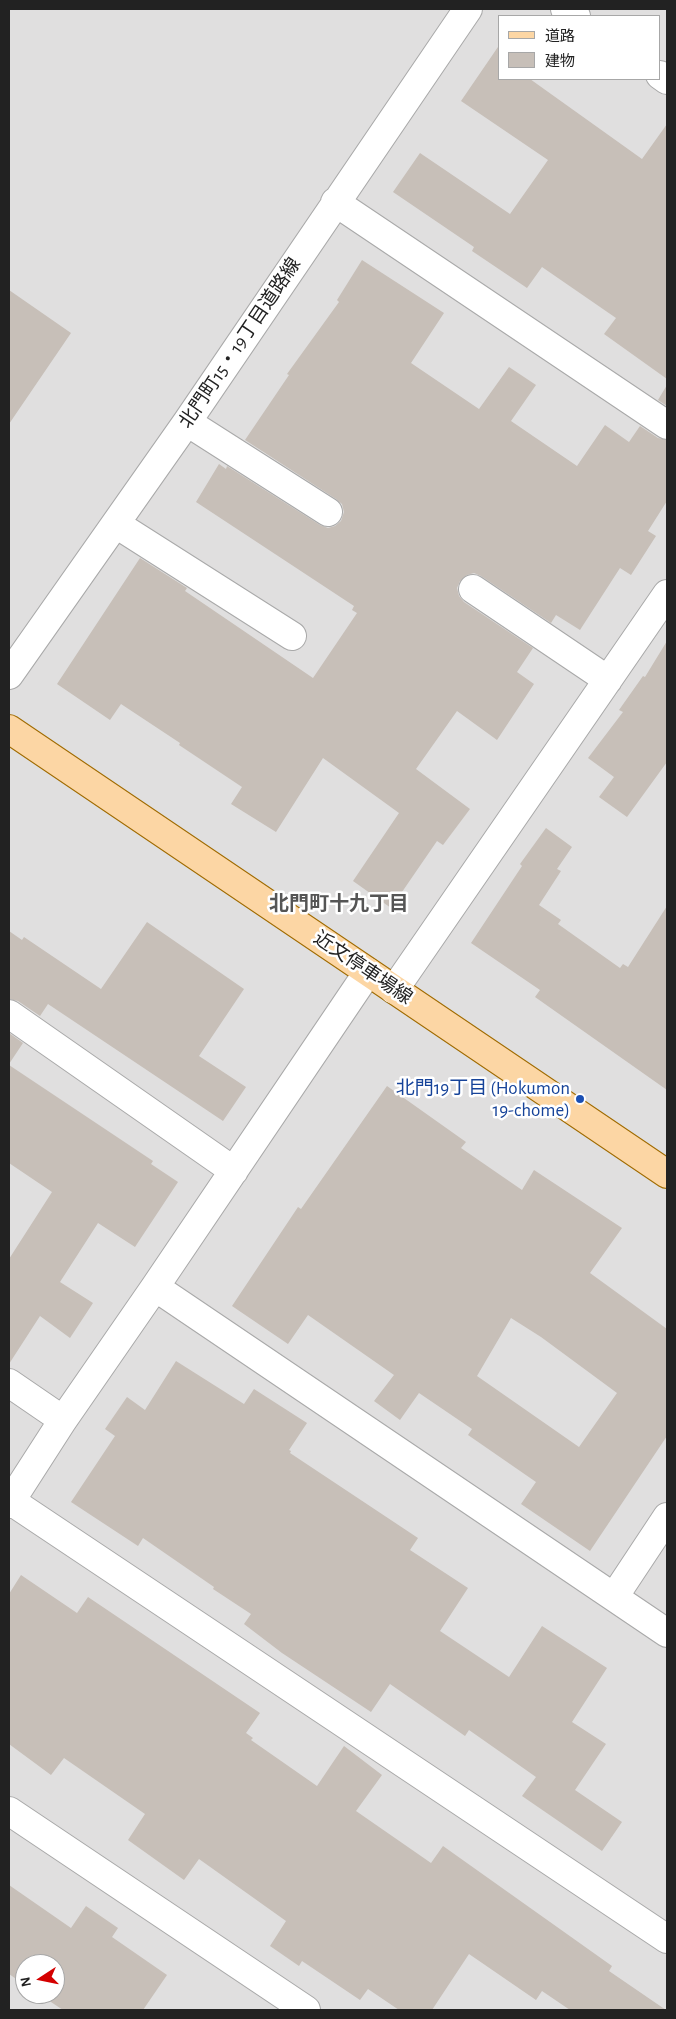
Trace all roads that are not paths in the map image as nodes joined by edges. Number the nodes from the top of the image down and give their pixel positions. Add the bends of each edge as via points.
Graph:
1 (468, 9) edge
2 (335, 202) junction
3 (187, 422) junction
4 (667, 425) edge
5 (328, 512) dead end
6 (116, 524) junction
7 (473, 589) dead end
8 (667, 594) edge
9 (292, 636) dead end
10 (9, 675) edge
11 (608, 680) junction
12 (9, 729) edge
13 (368, 972) junction
14 (394, 990) junction
15 (9, 1014) edge
16 (234, 1171) junction
17 (667, 1173) edge
18 (155, 1287) junction
19 (9, 1383) edge
20 (63, 1420) junction
21 (10, 1503) edge
22 (667, 1517) edge
23 (614, 1597) junction
24 (667, 1633) edge
25 (9, 1811) edge
26 (667, 1939) edge
27 (306, 2010) edge

1 - 2 street, 北門町15・19丁目道路線
2 - 3 street, 北門町15・19丁目道路線
2 - 4 street
3 - 5 street
3 - 6 street, 北門町15・19丁目道路線
6 - 9 street
6 - 10 street, 北門町15・19丁目道路線
7 - 11 street
8 - 11 street
11 - 14 street
12 - 13 main road, 近文停車場線
13 - 14 main road, 近文停車場線
13 - 16 street
14 - 17 main road, 近文停車場線
15 - 16 street
16 - 18 street
18 - 20 street
18 - 23 street
19 - 20 street
20 - 21 street
21 - 26 street
22 - 23 street
23 - 24 street
25 - 27 street

